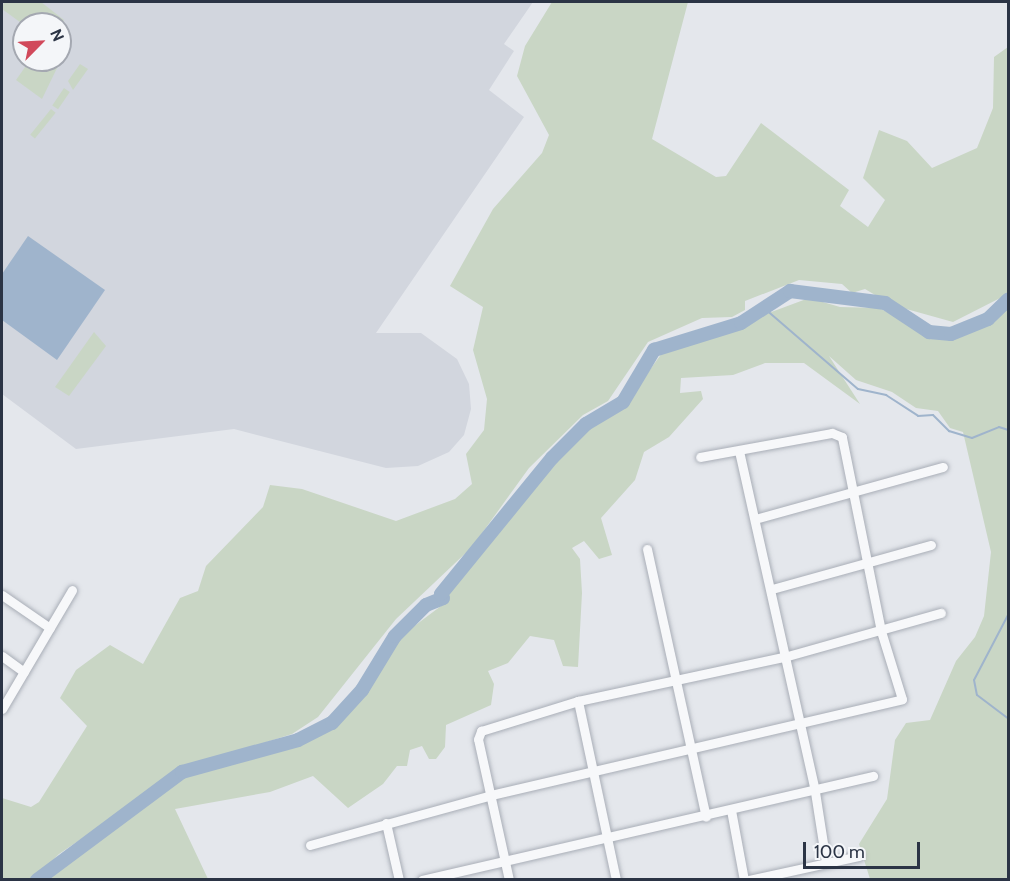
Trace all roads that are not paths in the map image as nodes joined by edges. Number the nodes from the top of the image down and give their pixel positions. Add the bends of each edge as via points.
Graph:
1 (739, 451) junction
2 (700, 457) dead end
3 (943, 467) dead end
4 (856, 492) junction
5 (755, 519) junction
6 (931, 545) dead end
7 (647, 549) dead end
8 (867, 561) junction
9 (772, 589) junction
10 (72, 590) dead end
11 (2, 595) edge
12 (941, 613) dead end
13 (50, 628) junction
14 (882, 631) junction
15 (2, 656) edge
16 (784, 657) junction
17 (24, 672) junction
18 (676, 678) junction
19 (578, 701) junction
20 (2, 709) edge
21 (800, 725) junction
22 (693, 747) junction
23 (594, 770) junction
24 (873, 776) dead end
25 (815, 792) junction
26 (491, 795) junction
27 (731, 810) junction
28 (706, 817) junction
29 (386, 823) junction
30 (608, 838) junction
31 (309, 845) dead end
32 (859, 856) dead end
33 (506, 861) junction
34 (826, 862) junction
35 (399, 879) edge
36 (422, 879) edge
37 (509, 879) edge
38 (616, 879) edge
39 (744, 879) edge
40 (749, 879) edge

1 - 2 street
1 - 4 street via 838,433
1 - 5 street
3 - 4 street
4 - 5 street
4 - 8 street
5 - 9 street
6 - 8 street
7 - 18 street
8 - 9 street
8 - 14 street
9 - 16 street
10 - 13 street
11 - 13 street
12 - 14 street
13 - 17 street
14 - 16 street
14 - 21 street via 902,699
15 - 17 street
16 - 18 street
16 - 21 street
17 - 20 street
18 - 19 street
18 - 22 street
19 - 23 street
19 - 26 street via 481,731 478,739
21 - 22 street
21 - 25 street
22 - 23 street
22 - 28 street
23 - 26 street
23 - 30 street
24 - 25 street
25 - 27 street
25 - 34 street
26 - 29 street
26 - 33 street
27 - 28 street
27 - 39 street
28 - 30 street
29 - 31 street
29 - 35 street
30 - 33 street
30 - 38 street
32 - 34 street
33 - 36 street
33 - 37 street
34 - 40 street

